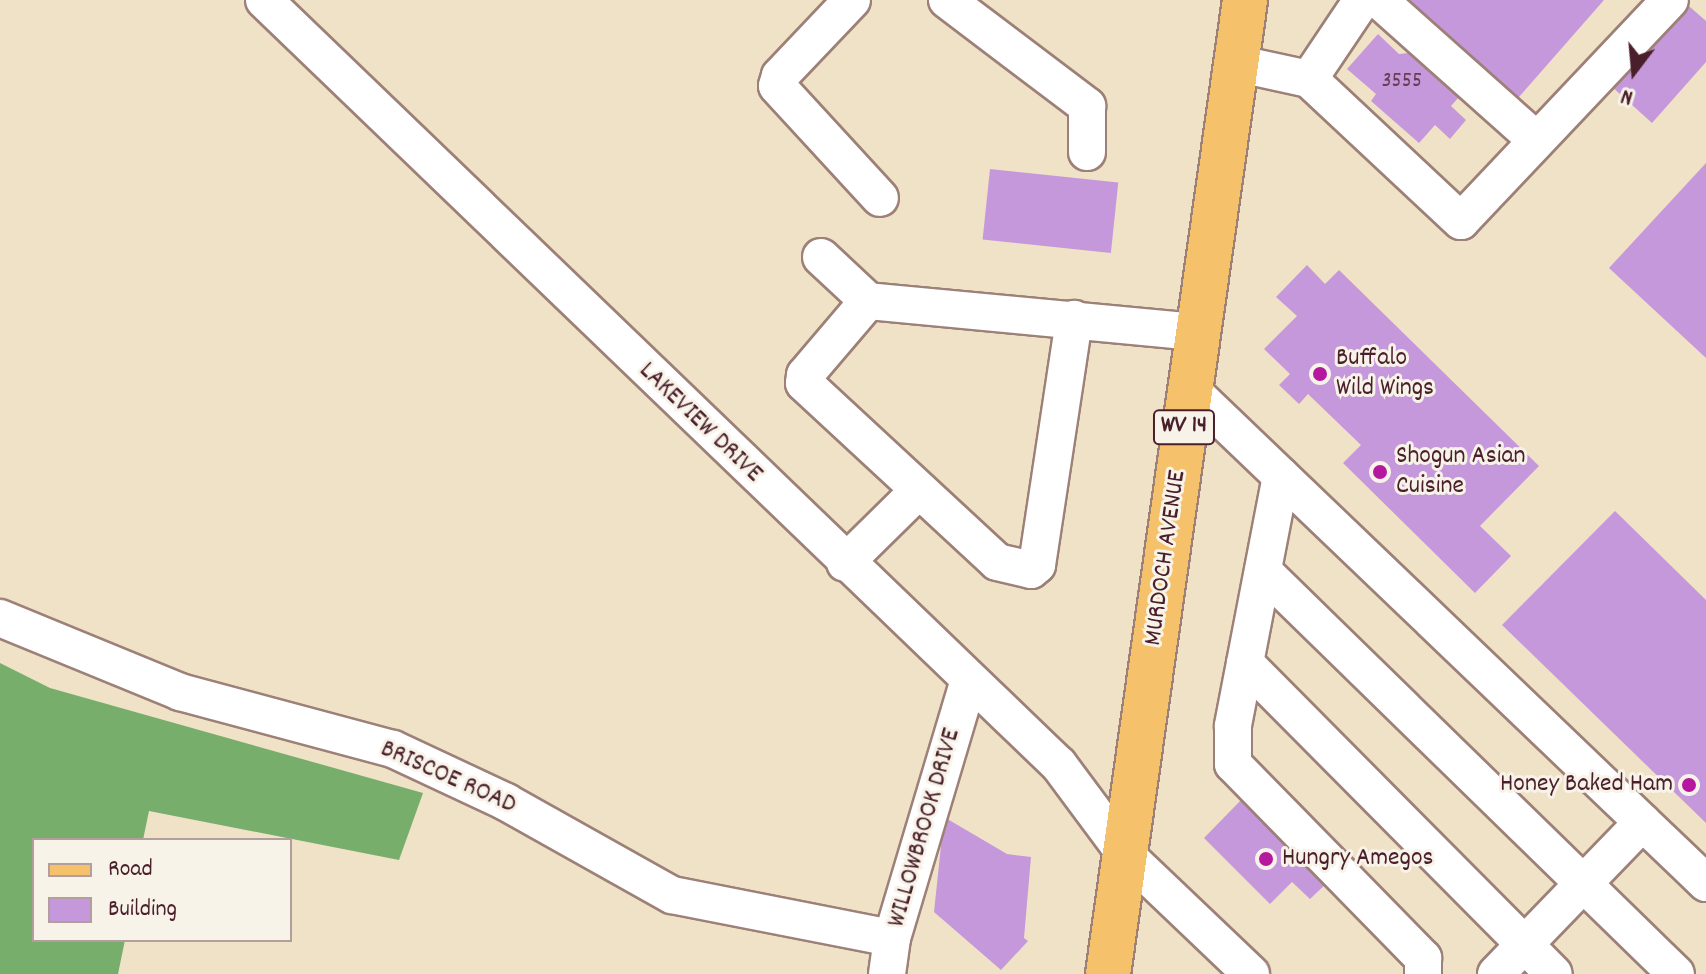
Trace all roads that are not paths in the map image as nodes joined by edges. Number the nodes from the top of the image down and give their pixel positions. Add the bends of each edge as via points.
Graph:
1 (264, 0) edge
2 (852, 0) edge
3 (947, 0) edge
4 (1245, 0) edge
5 (1670, 0) edge
6 (1375, 1) edge
7 (1235, 63) junction
8 (1309, 79) junction
9 (1530, 135) junction
10 (1087, 152) dead end
11 (880, 198) dead end
12 (821, 257) dead end
13 (868, 301) junction
14 (1074, 319) junction
15 (1197, 332) junction
16 (1189, 388) junction
17 (1281, 476) junction
18 (919, 490) junction
19 (845, 563) junction
20 (1263, 571) junction
21 (0, 618) edge
22 (1245, 663) junction
23 (968, 683) junction
24 (1643, 822) junction
25 (1125, 854) junction
26 (1706, 883) edge
27 (1584, 884) junction
28 (892, 938) junction
29 (1523, 943) junction
30 (887, 974) edge
31 (1108, 974) edge
32 (1251, 974) edge
33 (1423, 974) edge
34 (1496, 974) edge
35 (1554, 974) edge
36 (1676, 974) edge

1 - 19 street, LAKEVIEW DRIVE
2 - 11 street via 780,76 777,86
3 - 10 street via 1087,106
4 - 7 main road, MURDOCH AVENUE / WV 14
5 - 9 street
6 - 8 street
6 - 9 street
7 - 8 street
7 - 15 main road, MURDOCH AVENUE / WV 14
8 - 9 street via 1461,221
12 - 13 street
13 - 14 street
13 - 18 street via 804,383
14 - 15 street
14 - 18 street via 1037,565 1031,570 997,562
15 - 16 main road, MURDOCH AVENUE / WV 14
16 - 17 street
16 - 25 main road, MURDOCH AVENUE / WV 14
17 - 20 street
17 - 24 street
18 - 19 street
19 - 23 street, LAKEVIEW DRIVE
20 - 22 street
20 - 27 street
21 - 28 street, BRISCOE ROAD via 180,692 393,749 506,802 672,895
22 - 29 street
22 - 33 street via 1233,726 1233,764 1423,958
23 - 25 street, LAKEVIEW DRIVE via 1059,765
23 - 28 street, WILLOWBROOK DRIVE
24 - 26 street
24 - 27 street
25 - 31 main road, MURDOCH AVENUE / WV 14
25 - 32 street, LAKEVIEW DRIVE
27 - 29 street
27 - 36 street
28 - 30 street, WILLOWBROOK DRIVE
29 - 34 street
29 - 35 street

